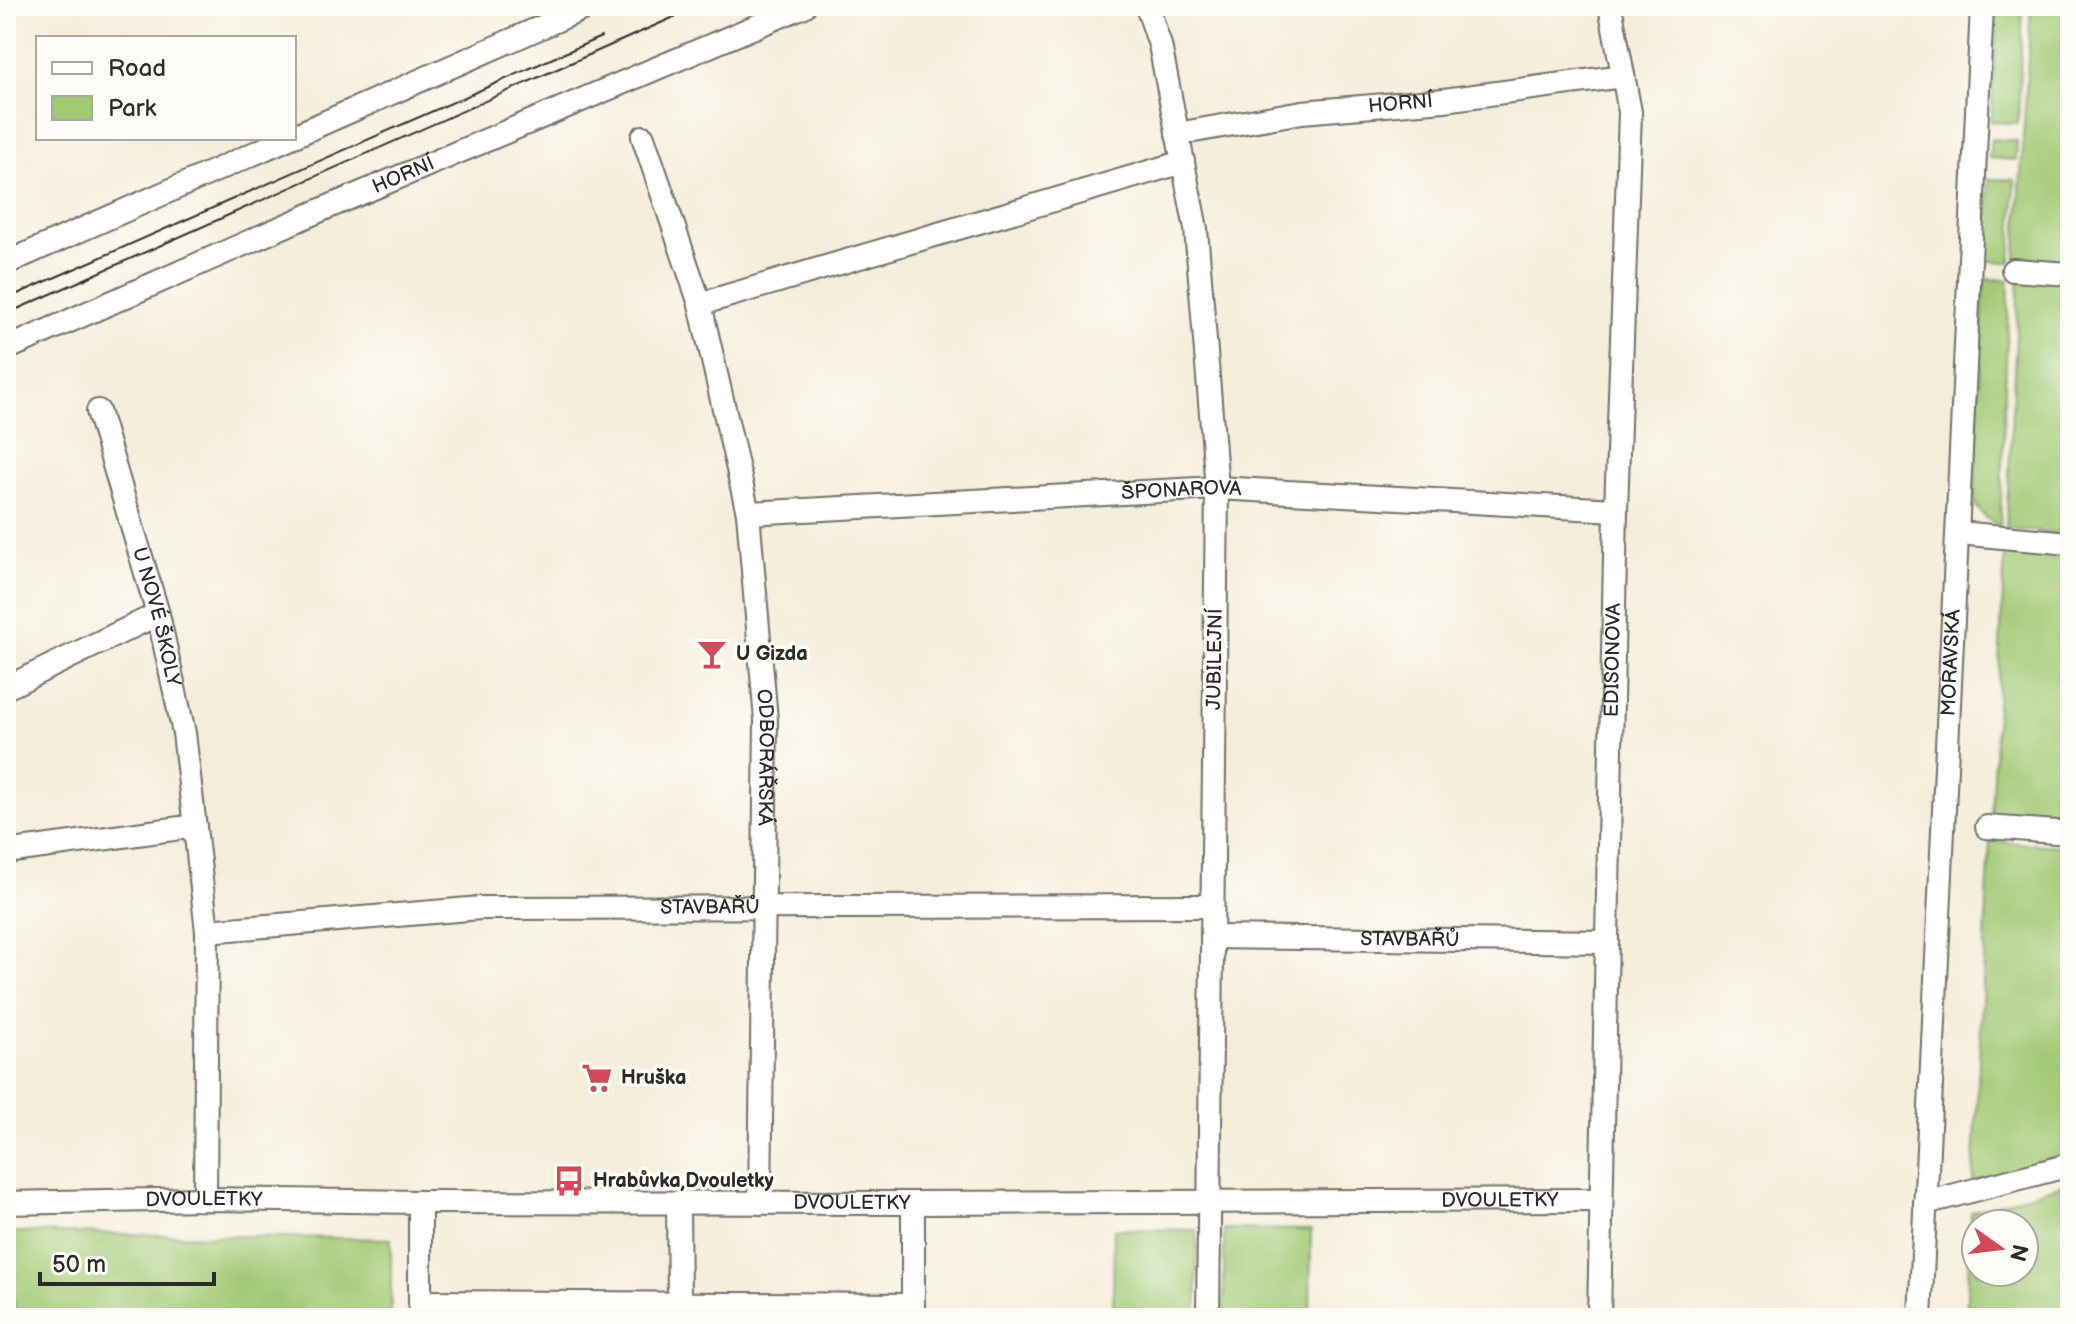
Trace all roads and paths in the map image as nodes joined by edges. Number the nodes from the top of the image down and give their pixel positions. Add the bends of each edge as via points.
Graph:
1 (589, 6) edge
2 (804, 6) edge
3 (1147, 6) edge
4 (1610, 6) edge
5 (1982, 6) edge
6 (1623, 76) junction
7 (1177, 134) junction
8 (296, 135) edge
9 (643, 137) dead end
10 (285, 140) edge
11 (1183, 162) junction
12 (6, 263) edge
13 (2013, 270) dead end
14 (2070, 274) edge
15 (700, 304) junction
16 (6, 349) edge
17 (98, 411) dead end
18 (1217, 488) junction
19 (1616, 510) junction
20 (748, 513) junction
21 (1958, 533) junction
22 (2070, 543) edge
23 (158, 614) junction
24 (6, 688) edge
25 (195, 826) junction
26 (1987, 827) dead end
27 (2070, 833) edge
28 (6, 852) edge
29 (1212, 906) junction
30 (763, 907) junction
31 (207, 931) junction
32 (1212, 937) junction
33 (1606, 942) junction
34 (2070, 1165) edge
35 (205, 1199) junction
36 (1600, 1200) junction
37 (1209, 1201) junction
38 (420, 1202) junction
39 (6, 1203) edge
40 (678, 1203) junction
41 (760, 1203) junction
42 (913, 1203) junction
43 (1925, 1203) junction
44 (679, 1304) junction
45 (420, 1310) edge
46 (582, 1311) edge
47 (913, 1311) edge
48 (1208, 1318) edge
49 (1599, 1318) edge
50 (1920, 1318) edge

1 - 8 street
2 - 16 street, HORNÍ
3 - 7 street, JUBILEJNÍ
4 - 6 street, EDISONOVA
5 - 21 street, MORAVSKÁ
6 - 7 street, HORNÍ via 1302,112
6 - 19 street, EDISONOVA via 1630,112
7 - 11 street, JUBILEJNÍ
9 - 15 street, ODBORÁŘSKÁ
10 - 12 street
11 - 15 street
11 - 18 street, JUBILEJNÍ via 1196,229
13 - 14 street
15 - 20 street, ODBORÁŘSKÁ
17 - 23 street, U NOVÉ ŠKOLY
18 - 19 street, ŠPONAROVA
18 - 20 street, ŠPONAROVA
18 - 29 street, JUBILEJNÍ
19 - 33 street, EDISONOVA
20 - 30 street, ODBORÁŘSKÁ via 766,720
21 - 22 street
21 - 43 street, MORAVSKÁ
23 - 24 street
23 - 25 street, U NOVÉ ŠKOLY via 184,733
25 - 28 street
25 - 31 street, U NOVÉ ŠKOLY
26 - 27 street
29 - 30 street, STAVBAŘŮ
29 - 32 street, JUBILEJNÍ
30 - 31 street, STAVBAŘŮ via 481,908
30 - 41 street, ODBORÁŘSKÁ
31 - 35 street, U NOVÉ ŠKOLY
32 - 33 street, STAVBAŘŮ
32 - 37 street, JUBILEJNÍ
33 - 36 street, EDISONOVA
34 - 43 street
35 - 38 street, DVOULETKY
35 - 39 street, DVOULETKY
36 - 37 street, DVOULETKY
36 - 49 street, EDISONOVA
37 - 42 street, DVOULETKY
37 - 48 street, JUBILEJNÍ
38 - 40 street, DVOULETKY
38 - 45 street
40 - 41 street, DVOULETKY
40 - 44 street
41 - 42 street, DVOULETKY
42 - 47 street
43 - 50 street, MORAVSKÁ
44 - 46 street
44 - 47 street
45 - 46 street

